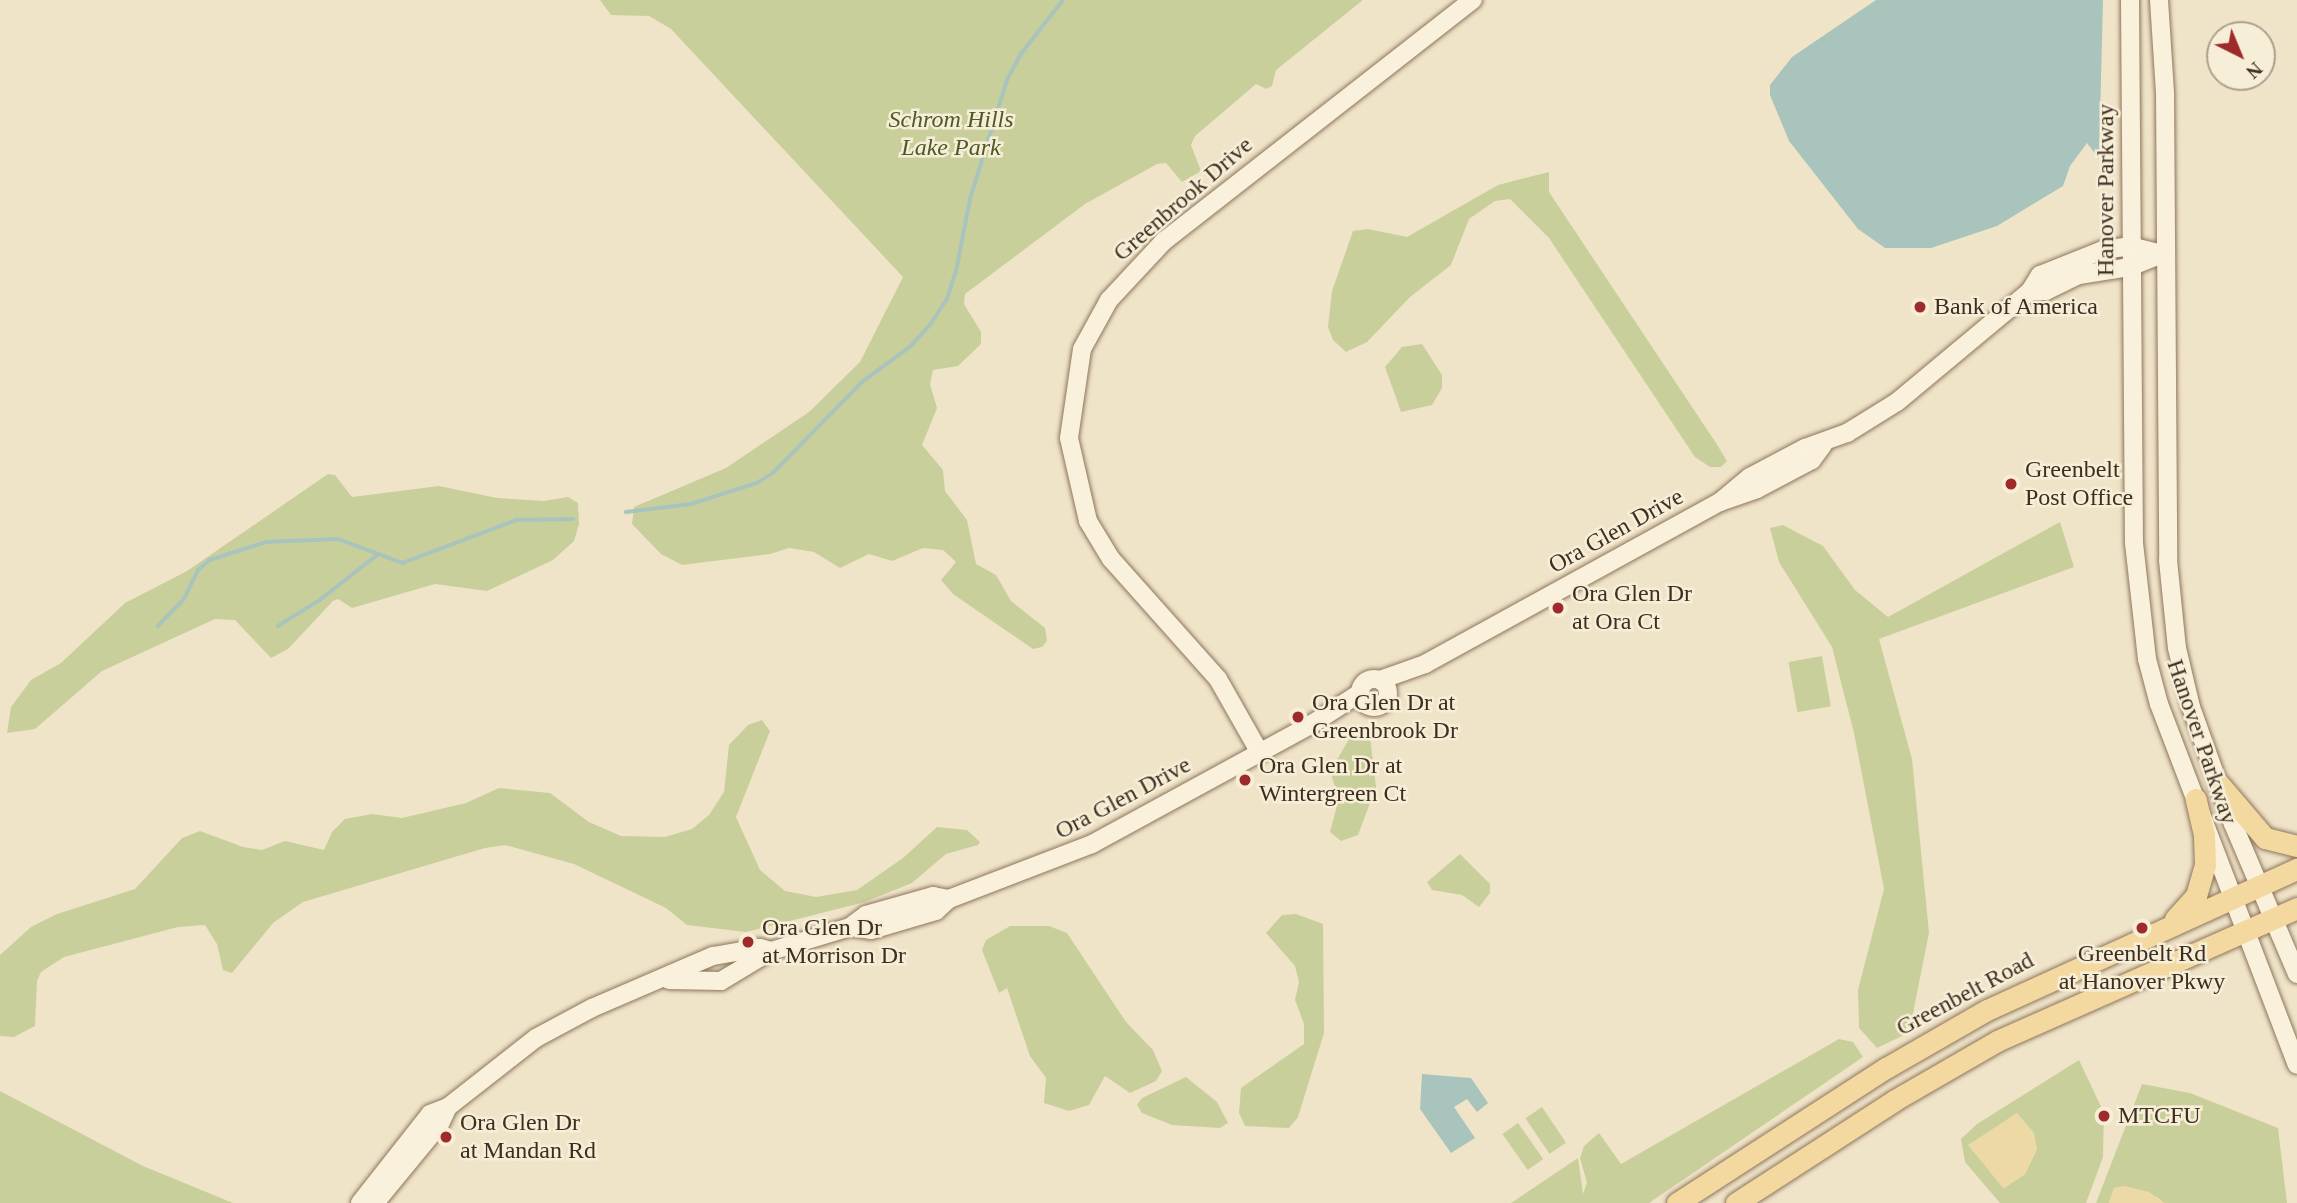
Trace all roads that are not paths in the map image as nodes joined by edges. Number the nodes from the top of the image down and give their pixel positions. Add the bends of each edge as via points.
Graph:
1 (1473, 0) edge
2 (2130, 0) edge
3 (2159, 0) edge
4 (2130, 246) junction
5 (2162, 254) junction
6 (2130, 267) junction
7 (2029, 291) junction
8 (1384, 686) junction
9 (1362, 699) junction
10 (1260, 753) junction
11 (2219, 784) junction
12 (2196, 799) junction
13 (2297, 846) edge
14 (2297, 869) edge
15 (2260, 888) junction
16 (2233, 899) junction
17 (2297, 908) edge
18 (2274, 919) junction
19 (2166, 927) junction
20 (2246, 931) junction
21 (2297, 974) edge
22 (2297, 1065) edge
23 (448, 1107) junction
24 (360, 1203) edge
25 (375, 1203) edge
26 (1677, 1203) edge
27 (1736, 1203) edge

1 - 10 street, Greenbrook Drive via 1164,240 1109,300 1079,362 1069,438 1088,521 1111,559 1218,679
2 - 4 street, Hanover Parkway
3 - 5 street, Hanover Parkway via 2165,93
4 - 5 street, Ora Glen Drive
4 - 6 street, Hanover Parkway
4 - 7 street, Ora Glen Drive via 2056,266 2040,275
5 - 6 street, Ora Glen Drive
5 - 11 street, Hanover Parkway via 2170,589 2182,672
6 - 7 street, Ora Glen Drive via 2092,272 2046,291
6 - 12 street, Hanover Parkway via 2138,600 2159,704
7 - 8 street, Ora Glen Drive via 1897,402 1823,445 1812,460 1757,489 1720,502
8 - 9 street via 1367,681
8 - 9 street via 1381,706
9 - 10 street, Ora Glen Drive
10 - 23 street, Ora Glen Drive via 1092,844 949,899 936,911 871,930 850,927 771,951 760,948 592,1009 546,1032 484,1075
11 - 13 main road via 2265,838
11 - 15 street, Hanover Parkway
12 - 16 street, Hanover Parkway
12 - 19 main road via 2206,850 2202,881 2196,896
14 - 15 main road, Greenbelt Road
15 - 16 main road, Greenbelt Road
15 - 18 street, Hanover Parkway
16 - 19 main road, Greenbelt Road
16 - 20 street, Hanover Parkway
17 - 18 main road
18 - 20 main road
18 - 21 street, Hanover Parkway
19 - 26 main road, Greenbelt Road via 2031,986 1921,1046
20 - 22 street, Hanover Parkway
20 - 27 main road via 1997,1041
23 - 24 street, Ora Glen Drive via 430,1114
23 - 25 street, Ora Glen Drive via 440,1124

